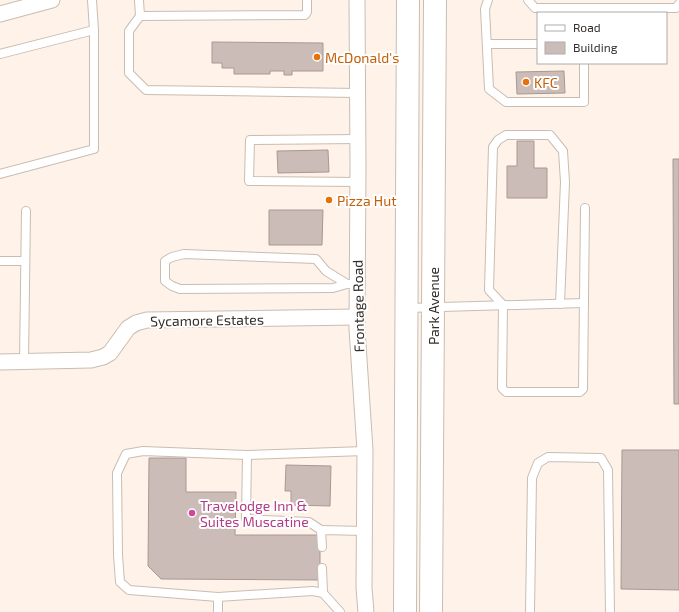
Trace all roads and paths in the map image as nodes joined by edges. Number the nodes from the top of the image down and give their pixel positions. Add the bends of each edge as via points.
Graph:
1 (92, 0) edge
2 (139, 0) edge
3 (307, 0) edge
4 (357, 0) edge
5 (408, 0) edge
6 (435, 0) edge
7 (488, 0) edge
8 (528, 0) edge
9 (44, 1) edge
10 (679, 4) edge
11 (0, 14) edge
12 (140, 16) junction
13 (94, 30) junction
14 (487, 44) junction
15 (537, 44) edge
16 (0, 54) edge
17 (584, 64) edge
18 (358, 94) junction
19 (358, 139) junction
20 (0, 174) edge
21 (358, 182) junction
22 (585, 208) dead end
23 (26, 212) dead end
24 (0, 261) edge
25 (25, 261) junction
26 (352, 284) junction
27 (584, 303) junction
28 (560, 304) junction
29 (503, 306) junction
30 (406, 308) junction
31 (433, 308) junction
32 (357, 318) junction
33 (0, 362) edge
34 (24, 362) junction
35 (365, 451) junction
36 (247, 455) junction
37 (321, 530) junction
38 (364, 530) junction
39 (322, 547) dead end
40 (322, 568) dead end
41 (323, 593) junction
42 (218, 597) junction
43 (218, 612) edge
44 (340, 612) edge
45 (366, 612) edge
46 (404, 612) edge
47 (431, 612) edge
48 (530, 612) edge
49 (610, 612) edge

1 - 13 lane
2 - 12 lane
3 - 12 lane via 305,15
4 - 18 street, Frontage Road
5 - 30 main road, Park Avenue
6 - 31 main road, Park Avenue
7 - 14 lane via 485,9
8 - 10 lane via 535,8 676,8
9 - 11 street
12 - 18 lane via 129,31 129,73 146,90
13 - 16 lane
13 - 20 lane via 94,149
14 - 15 lane
14 - 17 lane via 489,89 506,102 584,102
18 - 19 street, Frontage Road
19 - 21 street, Frontage Road
19 - 21 lane via 250,140 249,182
21 - 26 street, Frontage Road
22 - 27 lane
23 - 25 lane
24 - 25 lane
25 - 34 lane
26 - 26 lane via 332,288 180,289 165,282 165,261 184,254 316,259 326,271
26 - 32 street, Frontage Road
27 - 28 lane
27 - 29 lane via 583,389 580,392 503,390
28 - 29 lane
28 - 29 lane via 565,182 563,151 550,135 506,135 493,147 489,290
29 - 31 lane
30 - 31 lane
30 - 46 main road, Park Avenue
31 - 47 main road, Park Avenue
32 - 34 street, Sycamore Estates via 147,320 128,328 110,354 103,357 91,360
32 - 35 street, Frontage Road
33 - 34 street, Sycamore Estates
35 - 36 lane
35 - 38 street, Frontage Road
36 - 37 lane via 246,519 309,522
36 - 42 lane via 143,451 126,454 117,473 120,582 129,590
37 - 38 lane
37 - 39 lane
38 - 45 street, Frontage Road
40 - 41 lane
41 - 42 lane via 313,591
41 - 44 lane
42 - 43 lane
48 - 49 lane via 532,478 538,463 548,457 601,458 608,470

